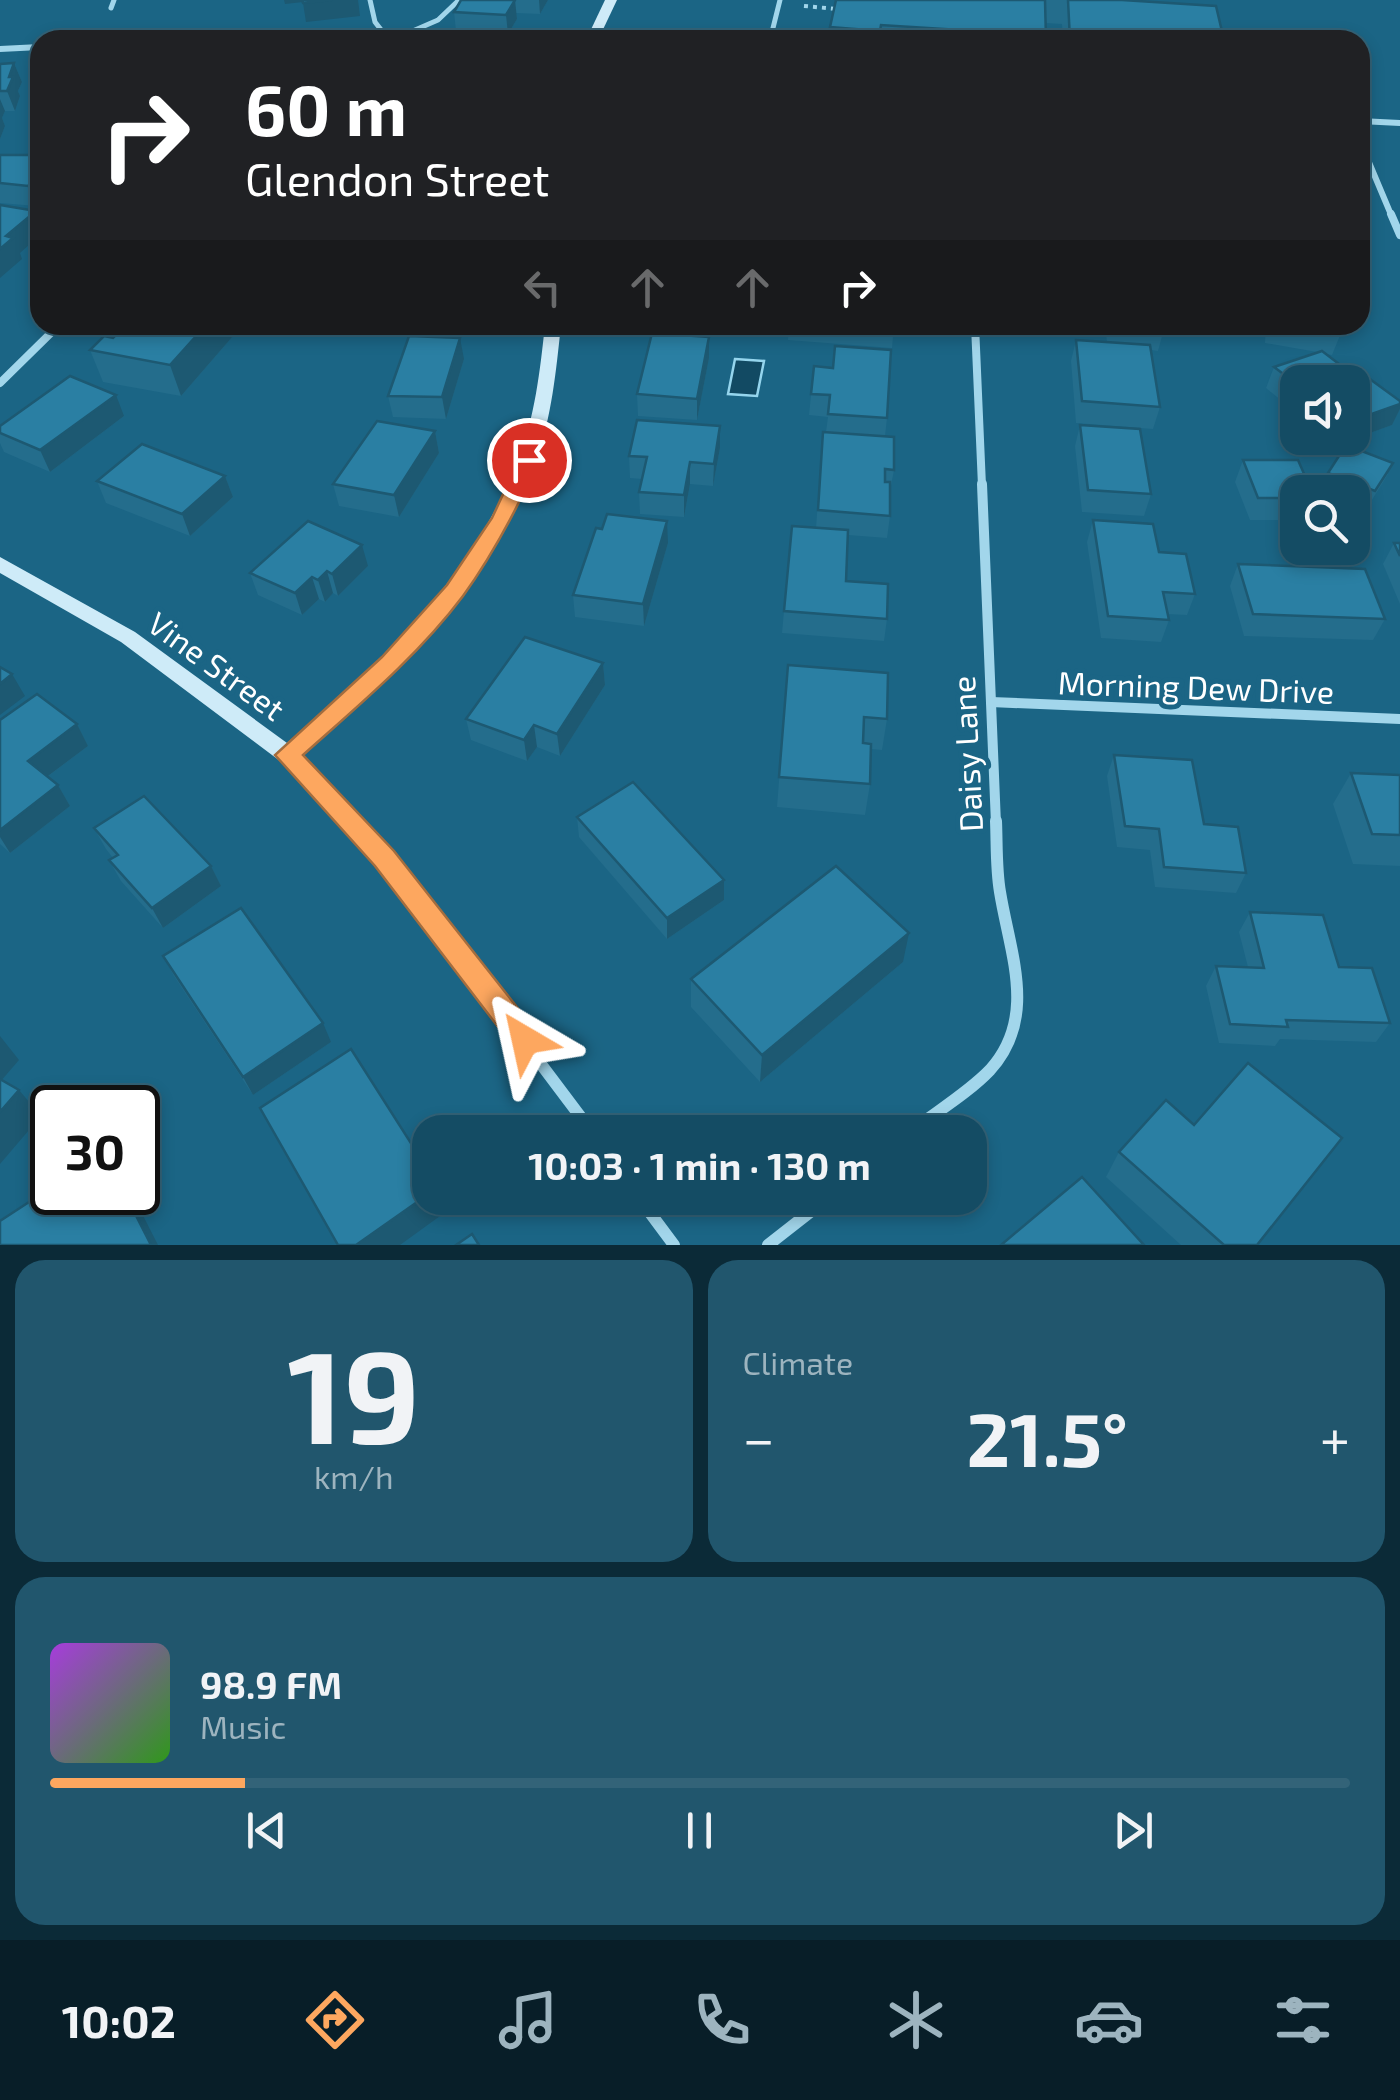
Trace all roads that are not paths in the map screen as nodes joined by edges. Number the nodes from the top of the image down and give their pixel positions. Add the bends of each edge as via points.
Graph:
1 (114, 0) edge
2 (370, 0) edge
3 (459, 0) edge
4 (611, 0) edge
5 (780, 0) edge
6 (110, 8) dead end
7 (381, 30) edge
8 (422, 30) edge
9 (597, 30) edge
10 (772, 30) edge
11 (30, 47) edge
12 (0, 49) edge
13 (1370, 122) edge
14 (1400, 124) edge
15 (1370, 164) edge
16 (1400, 235) edge
17 (50, 335) edge
18 (553, 335) edge
19 (975, 335) edge
20 (0, 383) edge
21 (0, 564) edge
22 (991, 702) junction
23 (1400, 719) edge
24 (288, 755) junction
25 (579, 1115) edge
26 (932, 1115) edge
27 (652, 1215) edge
28 (806, 1215) edge
29 (674, 1245) edge
30 (768, 1245) edge

1 - 6 lane
2 - 7 lane
3 - 8 lane
4 - 9 street
5 - 10 lane
11 - 12 street
13 - 14 street
15 - 16 street
17 - 20 street
18 - 24 street via 540,430 481,555 390,663
19 - 22 street, Daisy Lane
21 - 24 street, Vine Street via 128,637
22 - 23 street, Morning Dew Drive
22 - 26 street, Daisy Lane via 999,887 1019,988 1018,1016 989,1071
24 - 25 street, Vine Street via 432,916
27 - 29 street
28 - 30 street

